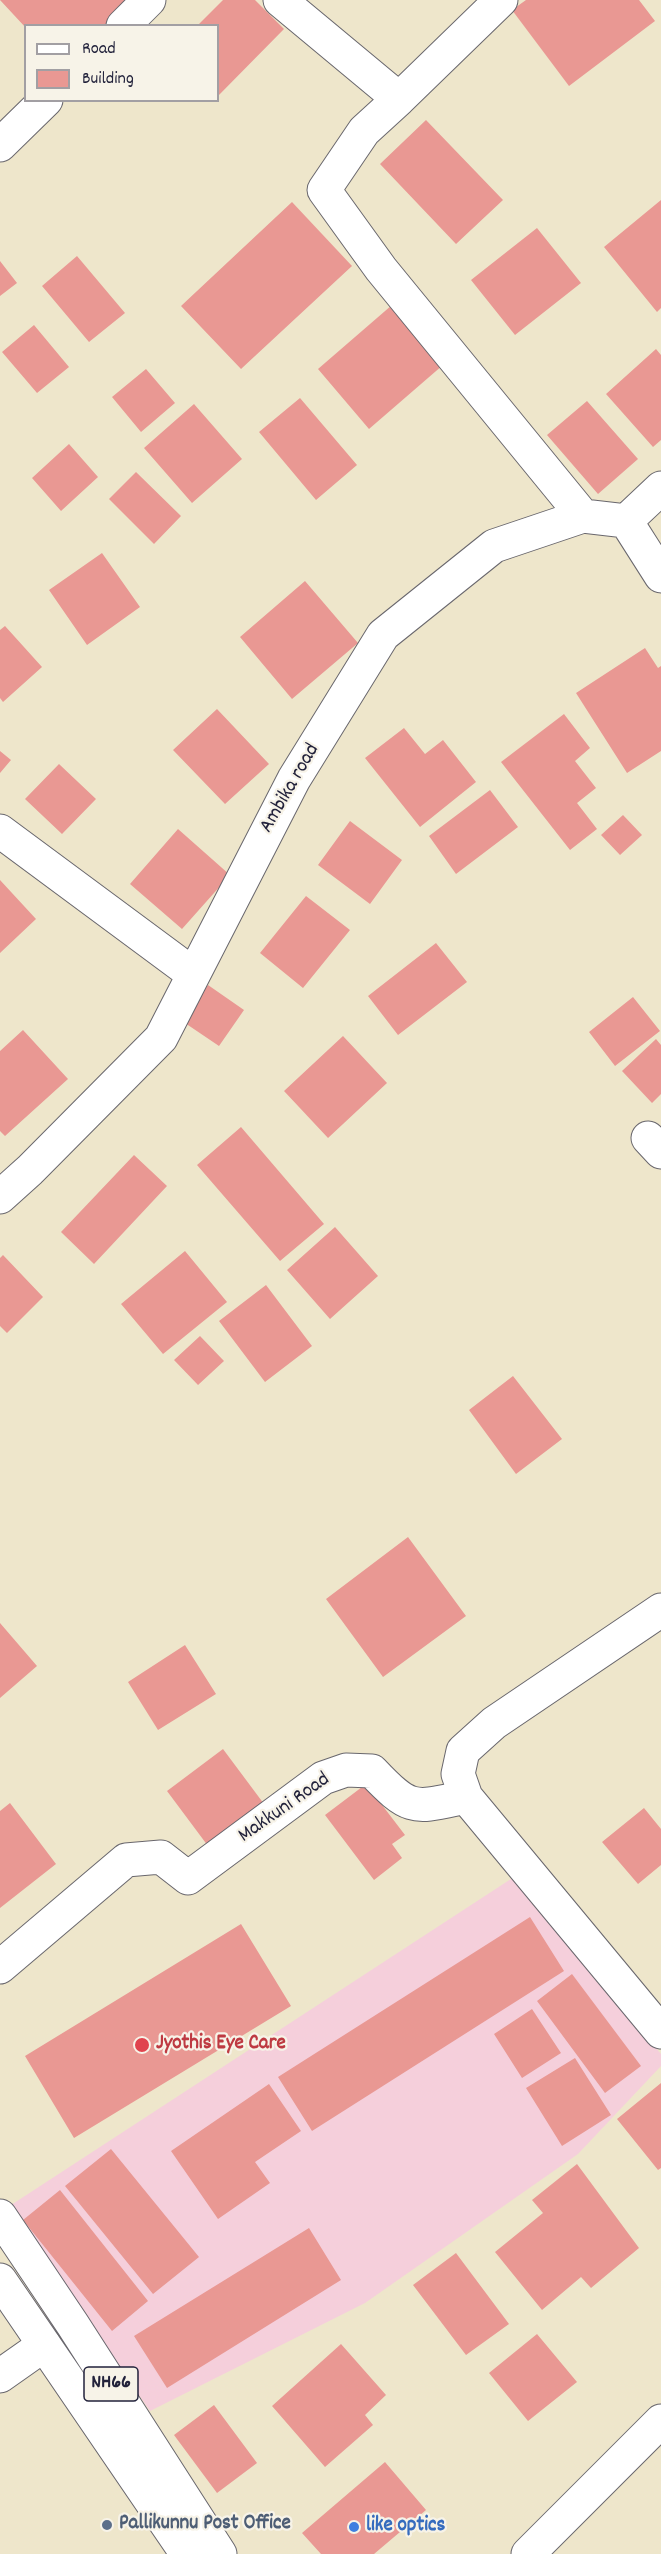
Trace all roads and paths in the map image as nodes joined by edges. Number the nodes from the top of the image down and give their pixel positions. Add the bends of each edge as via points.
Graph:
1 (149, 0) edge
2 (280, 0) edge
3 (501, 0) edge
4 (125, 24) edge
5 (399, 99) junction
6 (44, 102) edge
7 (0, 145) edge
8 (661, 488) edge
9 (583, 516) junction
10 (626, 521) junction
11 (661, 576) edge
12 (0, 831) edge
13 (193, 974) junction
14 (0, 1197) edge
15 (661, 1610) edge
16 (466, 1797) junction
17 (0, 1967) edge
18 (661, 2032) edge
19 (0, 2216) edge
20 (0, 2280) edge
21 (73, 2325) junction
22 (44, 2345) junction
23 (0, 2376) edge
24 (661, 2421) edge
25 (187, 2554) edge
26 (220, 2554) edge
27 (528, 2554) edge

1 - 4 main road
2 - 5 main road
3 - 5 main road
5 - 9 main road via 364,131 324,190 381,268
6 - 7 main road
8 - 10 main road
9 - 10 main road, Ambika road
9 - 13 main road, Ambika road via 494,546 383,635 294,779
10 - 11 main road
12 - 13 main road
13 - 14 main road, Ambika road via 161,1038
15 - 16 main road via 494,1723 463,1751 458,1774
16 - 17 main road, Makkuni Road via 420,1807 395,1796 372,1772 346,1770 331,1775 188,1878 161,1857 126,1860
16 - 18 main road
19 - 21 main road, NH66
20 - 22 main road, NH66
21 - 22 main road
21 - 26 main road, NH66
22 - 23 main road
22 - 25 main road, NH66
24 - 27 main road

